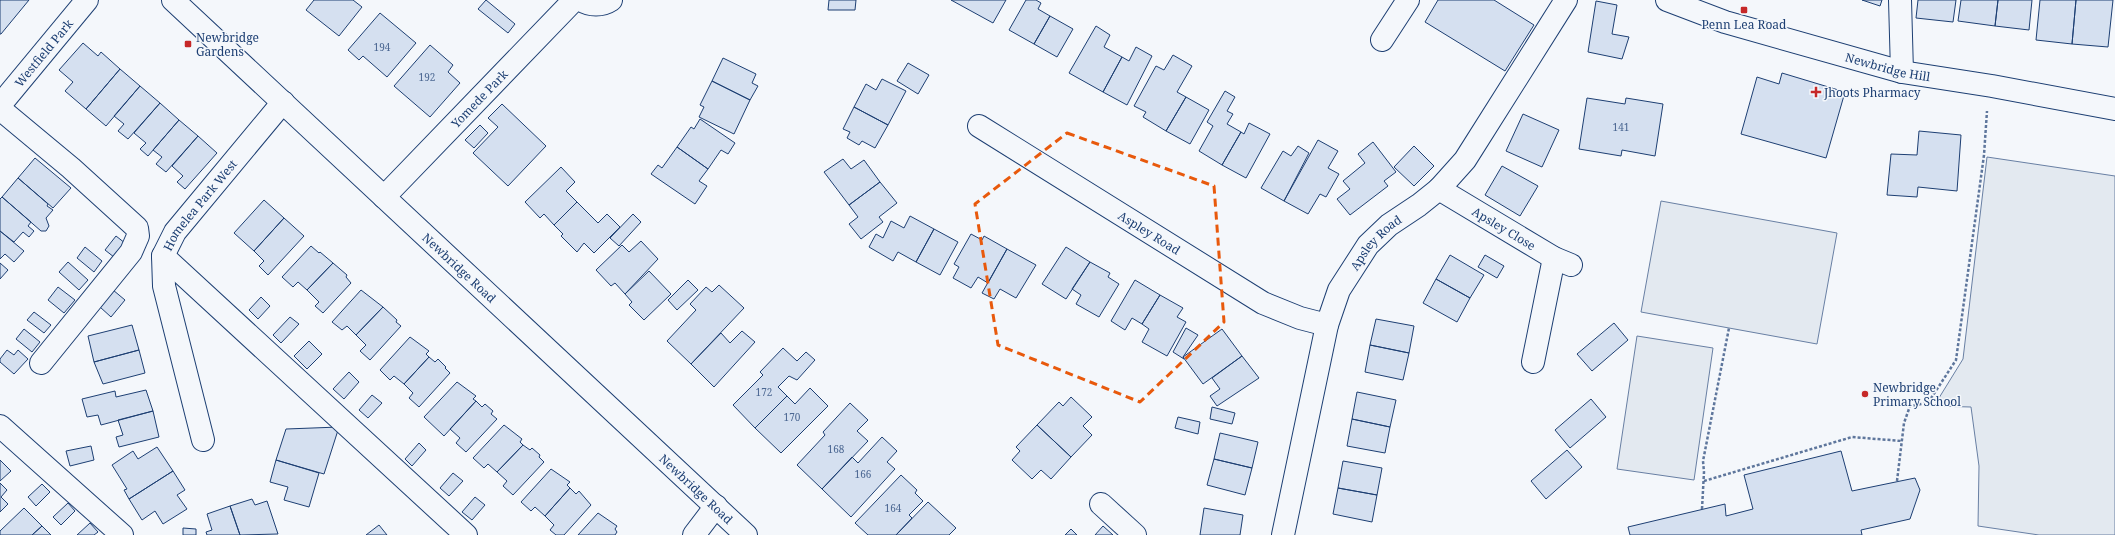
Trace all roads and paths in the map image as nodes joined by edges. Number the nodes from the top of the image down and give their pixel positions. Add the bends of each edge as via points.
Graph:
1 (87, 0) edge
2 (173, 0) edge
3 (574, 0) edge
4 (581, 0) edge
5 (611, 0) edge
6 (1408, 0) edge
7 (1566, 0) edge
8 (1667, 0) edge
9 (1900, 0) edge
10 (1382, 40) dead end
11 (1902, 72) junction
12 (283, 102) junction
13 (0, 106) edge
14 (0, 109) edge
15 (2115, 109) edge
16 (1986, 114) dead end
17 (978, 126) dead end
18 (1439, 189) junction
19 (384, 197) junction
20 (163, 256) junction
21 (1328, 325) junction
22 (1729, 328) dead end
23 (1533, 362) dead end
24 (41, 363) dead end
25 (0, 426) edge
26 (203, 440) dead end
27 (1902, 441) junction
28 (1704, 481) junction
29 (1897, 481) dead end
30 (1101, 504) dead end
31 (716, 506) junction
32 (1702, 509) dead end
33 (122, 535) edge
34 (466, 535) edge
35 (694, 535) edge
36 (746, 535) edge
37 (1135, 535) edge
38 (1283, 535) edge

1 - 13 street, Westfield Park
2 - 12 street, Newbridge Road
3 - 19 street, Yomede Park
4 - 5 street via 594,4 607,3
6 - 10 street
7 - 18 street, Apsley Road via 1465,160
8 - 11 street, Newbridge Hill via 1725,22
9 - 11 street
11 - 15 street, Newbridge Hill
12 - 19 street, Newbridge Road
12 - 20 street, Homelea Park West via 175,232
14 - 24 street via 71,168 137,228 138,236 131,252
16 - 27 path via 1984,155 1956,360 1928,403 1910,406 1904,423
17 - 21 street, Aspley Road via 1263,303 1300,318
18 - 21 street, Apsley Road via 1389,225 1368,245 1339,290
18 - 23 street, Apsley Close via 1562,261
19 - 31 street, Newbridge Road
20 - 26 street, Homelea Park West via 164,286
20 - 34 street
21 - 38 street, Apsley Road
22 - 28 path via 1703,461
25 - 33 street
27 - 28 path via 1852,437
27 - 29 path
28 - 32 path
30 - 37 street
31 - 35 street
31 - 36 street, Newbridge Road

